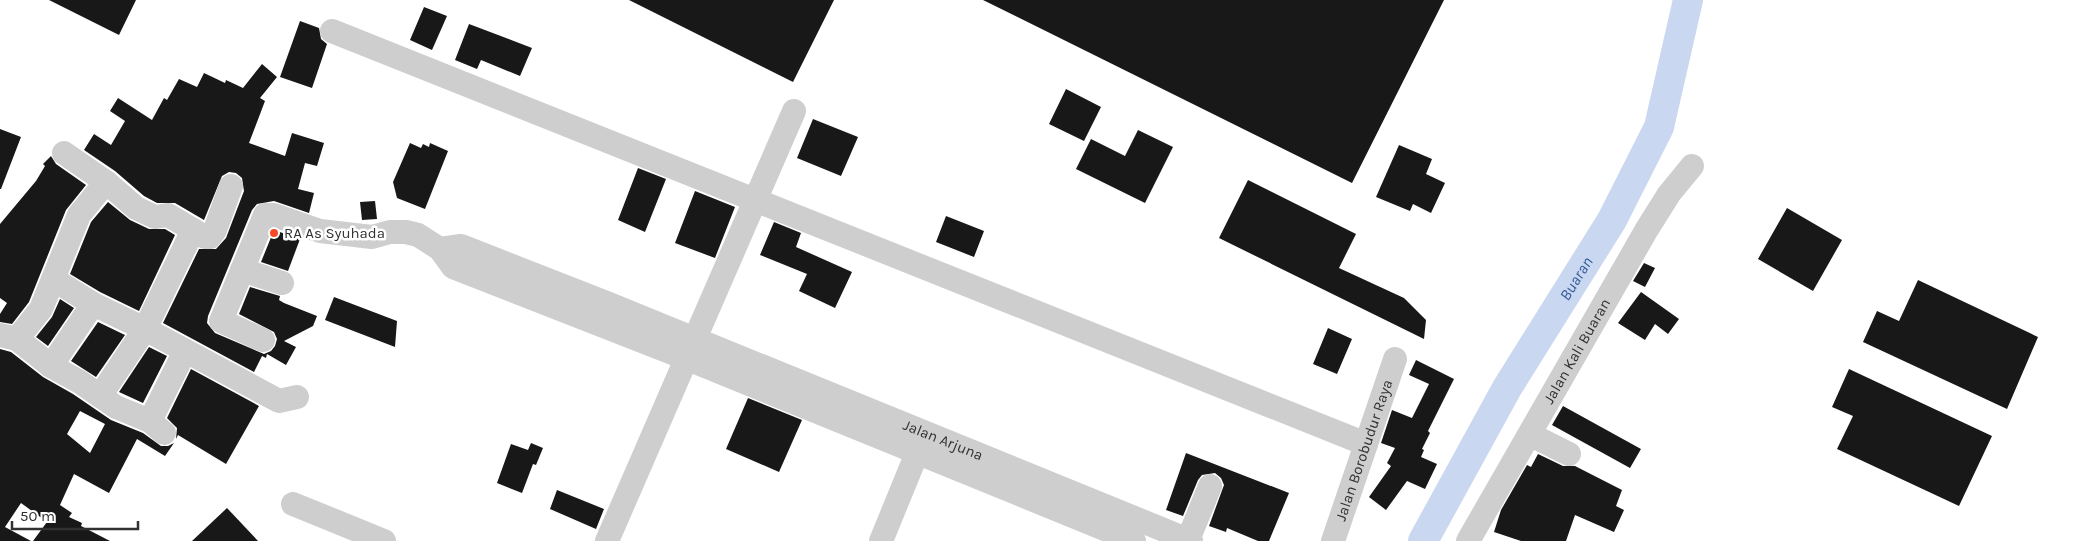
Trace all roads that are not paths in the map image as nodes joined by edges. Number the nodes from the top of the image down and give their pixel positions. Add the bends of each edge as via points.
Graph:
1 (332, 31) dead end
2 (794, 110) dead end
3 (64, 153) dead end
4 (1692, 166) dead end
5 (106, 182) junction
6 (231, 186) dead end
7 (756, 200) junction
8 (193, 230) junction
9 (440, 249) junction
10 (242, 270) junction
11 (54, 279) junction
12 (282, 283) dead end
13 (93, 304) junction
14 (609, 304) junction
15 (601, 326) junction
16 (145, 328) junction
17 (8, 337) edge
18 (263, 340) dead end
19 (691, 350) junction
20 (185, 351) junction
21 (1395, 359) dead end
22 (51, 366) junction
23 (100, 396) junction
24 (297, 397) dead end
25 (828, 405) junction
26 (1530, 435) junction
27 (1366, 444) junction
28 (917, 453) junction
29 (949, 454) junction
30 (1569, 454) dead end
31 (1210, 486) dead end
32 (293, 504) dead end
33 (1109, 520) junction
34 (1190, 540) edge
35 (384, 541) edge
36 (607, 541) edge
37 (881, 541) edge
38 (1134, 541) edge
39 (1333, 541) edge
40 (1468, 541) edge

1 - 7 street
2 - 7 street
3 - 5 street
4 - 26 street, Jalan Kali Buaran via 1647,229
5 - 8 street via 136,208 154,217 168,215
5 - 11 street via 79,215
6 - 8 street via 210,236 205,237
7 - 19 street
7 - 27 street
8 - 16 street
9 - 10 street via 418,235 406,232 372,237 320,231 265,216
9 - 14 street via 461,246
9 - 15 street via 453,267
10 - 12 street
10 - 18 street via 221,320
11 - 13 street
11 - 17 street via 41,310
13 - 16 street
13 - 22 street
14 - 15 street
14 - 19 street
15 - 19 street
16 - 20 street
16 - 23 street
17 - 22 street
19 - 25 street, Jalan Arjuna
19 - 36 street
20 - 23 street via 157,427
20 - 24 street via 279,401
21 - 27 street, Jalan Borobudur Raya
22 - 23 street
25 - 28 street, Jalan Arjuna
25 - 29 street, Jalan Arjuna
26 - 30 street
26 - 40 street, Jalan Kali Buaran
27 - 39 street, Jalan Borobudur Raya
28 - 29 street, Jalan Arjuna
28 - 37 street
29 - 33 street, Jalan Arjuna
31 - 34 street
32 - 35 street
33 - 34 street, Jalan Arjuna
33 - 38 street, Jalan Arjuna

